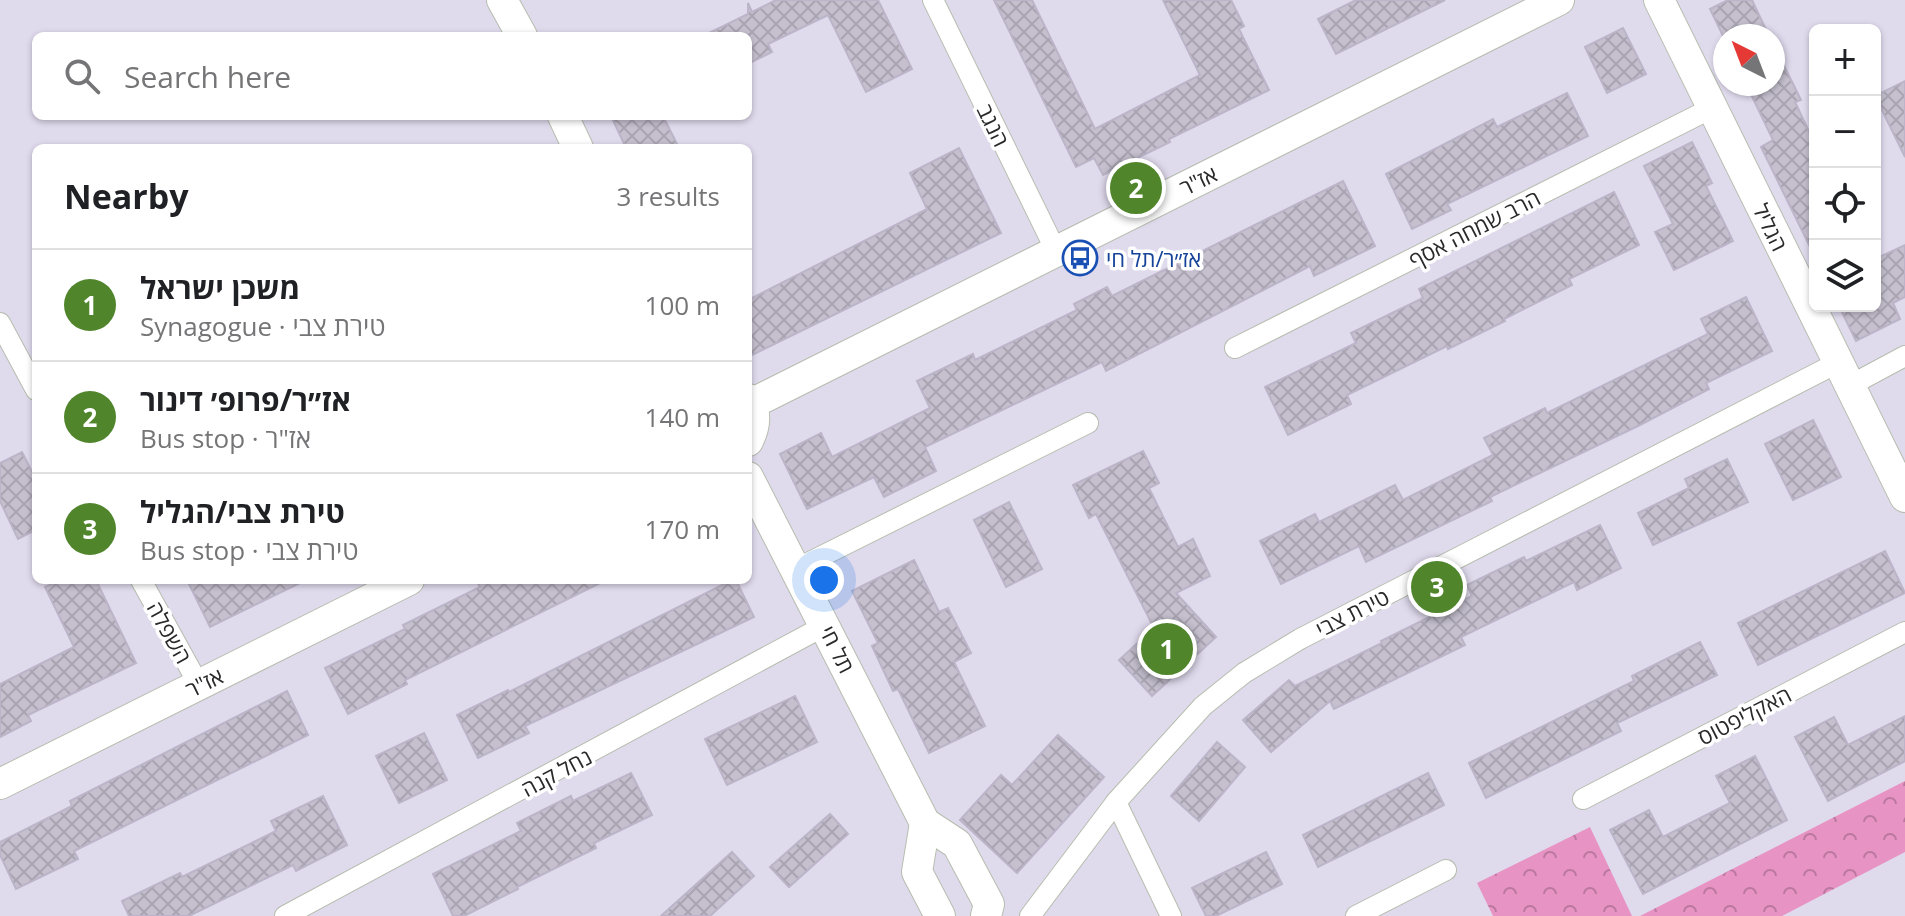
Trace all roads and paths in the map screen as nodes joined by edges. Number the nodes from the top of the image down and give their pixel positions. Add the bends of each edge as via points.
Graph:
1 (502, 0) edge
2 (933, 0) edge
3 (1559, 0) edge
4 (1659, 0) edge
5 (520, 32) edge
6 (1712, 108) junction
7 (565, 120) edge
8 (576, 144) edge
9 (1056, 251) junction
10 (0, 323) edge
11 (1235, 348) dead end
12 (1905, 356) edge
13 (1843, 375) junction
14 (32, 383) edge
15 (752, 400) edge
16 (752, 409) edge
17 (1088, 423) dead end
18 (752, 433) edge
19 (752, 485) edge
20 (1905, 497) edge
21 (796, 569) junction
22 (143, 584) edge
23 (401, 584) edge
24 (826, 625) junction
25 (1905, 632) edge
26 (199, 685) junction
27 (0, 784) edge
28 (1583, 799) dead end
29 (1116, 802) junction
30 (925, 823) junction
31 (1446, 870) dead end
32 (285, 916) edge
33 (940, 916) edge
34 (986, 916) edge
35 (1030, 916) edge
36 (1171, 916) edge
37 (1356, 916) edge

1 - 5 street
2 - 9 street, הנגב
3 - 9 street, אז"ר
4 - 6 street, הגליל
6 - 11 street, הרב שמחה אסף
6 - 13 street, הגליל
7 - 8 street
9 - 15 street, אז"ר
10 - 14 street
12 - 13 street, טירת צבי
13 - 20 street, הגליל
13 - 29 street, טירת צבי via 1300,639 1203,706
16 - 18 street
17 - 21 street
19 - 21 street, תל חי
21 - 24 street, תל חי
22 - 26 street, השפלה
23 - 26 street, אז"ר
24 - 30 street, תל חי
24 - 32 street, נחל קנה
25 - 28 street, האקליפטוס
26 - 27 street, אז"ר
29 - 35 street, טירת צבי
29 - 36 street
30 - 33 street via 917,872
30 - 34 street, תל חי via 957,844 989,904
31 - 37 street

